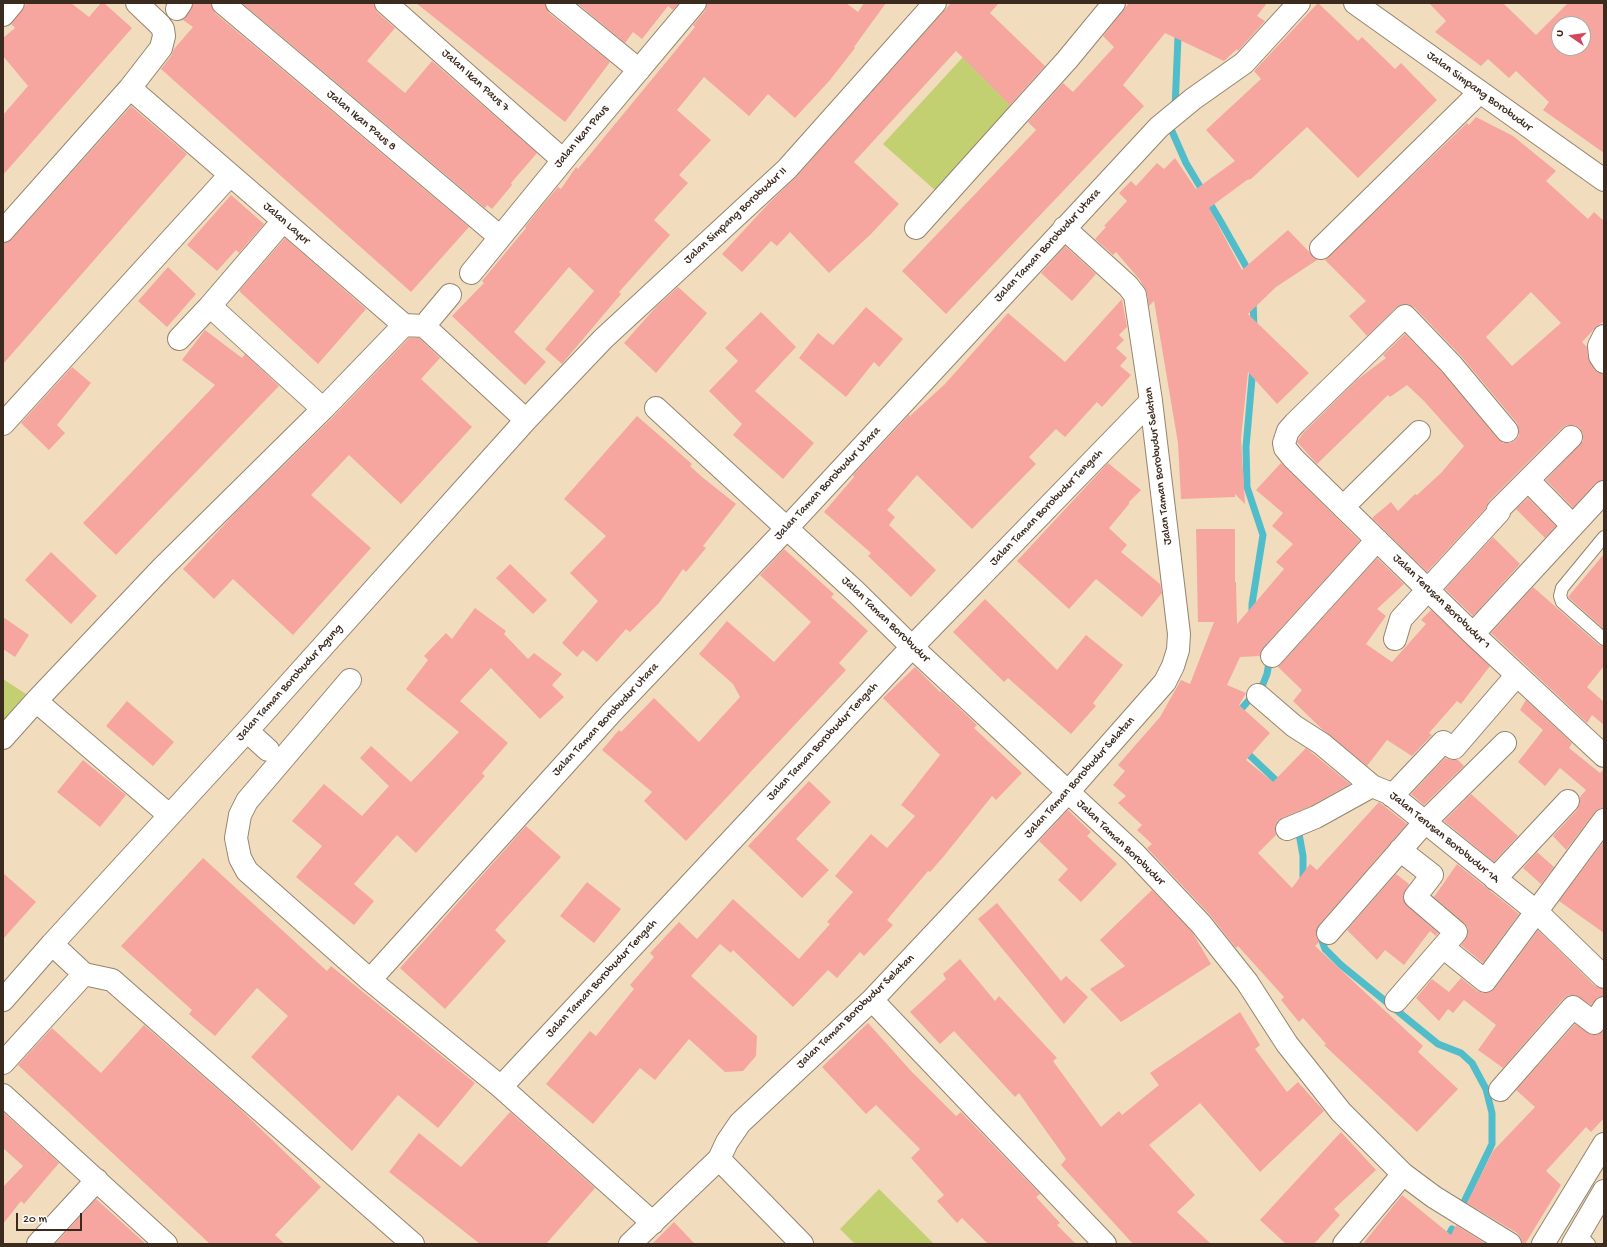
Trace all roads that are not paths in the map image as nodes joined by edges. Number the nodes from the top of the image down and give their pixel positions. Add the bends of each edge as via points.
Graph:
1 (13, 3) edge
2 (137, 3) edge
3 (223, 3) edge
4 (386, 3) edge
5 (557, 3) edge
6 (695, 3) edge
7 (935, 3) edge
8 (1114, 3) edge
9 (1299, 3) edge
10 (1355, 3) edge
11 (3, 14) edge
12 (639, 70) junction
13 (130, 88) junction
14 (1480, 92) junction
15 (563, 160) junction
16 (230, 175) junction
17 (1604, 180) edge
18 (283, 221) junction
19 (916, 228) dead end
20 (1064, 228) junction
21 (3, 231) edge
22 (500, 237) junction
23 (1321, 248) dead end
24 (471, 273) dead end
25 (450, 295) dead end
26 (210, 306) junction
27 (414, 326) junction
28 (1604, 336) edge
29 (179, 339) dead end
30 (1604, 362) edge
31 (1151, 401) junction
32 (656, 408) dead end
33 (323, 409) junction
34 (526, 420) junction
35 (3, 424) edge
36 (1507, 431) dead end
37 (1419, 432) dead end
38 (1571, 437) dead end
39 (1528, 480) junction
40 (1604, 492) edge
41 (1343, 507) junction
42 (1572, 525) junction
43 (787, 528) junction
44 (1604, 537) edge
45 (1377, 540) junction
46 (1427, 589) junction
47 (1473, 634) junction
48 (1395, 639) dead end
49 (1604, 639) edge
50 (912, 647) junction
51 (1272, 656) dead end
52 (1516, 676) junction
53 (350, 680) dead end
54 (1258, 695) dead end
55 (36, 701) junction
56 (247, 731) junction
57 (3, 738) edge
58 (1505, 743) dead end
59 (268, 750) dead end
60 (1604, 756) edge
61 (1372, 786) junction
62 (1068, 792) junction
63 (1392, 796) junction
64 (1568, 801) dead end
65 (169, 815) junction
66 (1604, 820) edge
67 (1425, 822) junction
68 (1295, 826) dead end
69 (1400, 850) junction
70 (1495, 879) junction
71 (1537, 912) junction
72 (1328, 933) dead end
73 (52, 944) junction
74 (1444, 947) junction
75 (84, 974) junction
76 (1604, 977) edge
77 (370, 980) junction
78 (3, 1000) edge
79 (872, 1000) junction
80 (1396, 1001) dead end
81 (1603, 1012) edge
82 (3, 1062) edge
83 (501, 1087) junction
84 (1500, 1090) dead end
85 (3, 1095) edge
86 (1604, 1144) edge
87 (719, 1159) junction
88 (1403, 1174) junction
89 (97, 1180) junction
90 (1604, 1191) edge
91 (653, 1223) junction
92 (1580, 1241) edge
93 (38, 1244) edge
94 (166, 1244) edge
95 (413, 1244) edge
96 (630, 1244) edge
97 (802, 1244) edge
98 (1105, 1244) edge
99 (1344, 1244) edge
100 (1510, 1244) edge
101 (1543, 1244) edge

1 - 11 street
2 - 13 street via 160,25 164,36 161,48
3 - 22 street, Jalan Ikan Paus 8
4 - 15 street, Jalan Ikan Paus 7
5 - 12 street
6 - 12 street, Jalan Ikan Paus
7 - 34 street, Jalan Simpang Borobudur II via 787,169 603,338
8 - 19 street via 1067,60
9 - 20 street, Jalan Taman Borobudur Utara via 1244,63 1159,127
10 - 14 street, Jalan Simpang Borobudur
12 - 15 street, Jalan Ikan Paus
13 - 16 street, Jalan Layur
13 - 21 street
14 - 17 street, Jalan Simpang Borobudur
14 - 23 street
15 - 22 street, Jalan Ikan Paus
16 - 18 street, Jalan Layur
16 - 35 street
18 - 26 street
18 - 27 street, Jalan Layur
20 - 31 street, Jalan Taman Borobudur Selatan via 1135,295
20 - 43 street, Jalan Taman Borobudur Utara
22 - 24 street, Jalan Ikan Paus
25 - 27 street
26 - 29 street
26 - 33 street
27 - 33 street
27 - 34 street, Jalan Layur
28 - 30 street via 1599,346 1600,356
31 - 50 street, Jalan Taman Borobudur Tengah
31 - 62 street, Jalan Taman Borobudur Selatan via 1179,634 1178,650 1165,682
32 - 43 street, Jalan Taman Borobudur
33 - 55 street via 162,568
34 - 56 street, Jalan Taman Borobudur Agung
36 - 41 street, Jalan Terusan Borobudur 1 via 1451,364 1405,316 1295,423 1288,431 1284,443 1287,452
37 - 41 street
38 - 39 street
39 - 42 street
39 - 46 street
40 - 42 street
41 - 45 street, Jalan Terusan Borobudur 1
42 - 47 street
43 - 50 street, Jalan Taman Borobudur
43 - 77 street, Jalan Taman Borobudur Utara via 612,712
44 - 49 lane via 1562,588 1560,596 1562,602
45 - 46 street, Jalan Terusan Borobudur 1
45 - 51 street
46 - 47 street, Jalan Terusan Borobudur 1
46 - 48 street via 1401,619
47 - 52 street, Jalan Terusan Borobudur 1
50 - 62 street, Jalan Taman Borobudur
50 - 83 street, Jalan Taman Borobudur Tengah
52 - 60 street, Jalan Terusan Borobudur 1
52 - 63 street via 1454,748 1443,742
53 - 77 street via 247,801 240,815 236,838 240,858 247,871
54 - 61 street, Jalan Terusan Borobudur 1A
55 - 57 street
55 - 65 street
56 - 59 street
56 - 65 street, Jalan Taman Borobudur Agung
58 - 67 street
61 - 63 street, Jalan Terusan Borobudur 1A
61 - 68 street
62 - 79 street, Jalan Taman Borobudur Selatan
62 - 88 street, Jalan Taman Borobudur via 1134,853 1201,924 1247,982 1287,1044 1342,1112
63 - 67 street, Jalan Terusan Borobudur 1A
64 - 70 street
65 - 73 street, Jalan Taman Borobudur Agung
66 - 71 street
67 - 69 street
67 - 70 street, Jalan Terusan Borobudur 1A
69 - 72 street
69 - 74 street via 1432,875 1415,897 1456,932
70 - 71 street, Jalan Terusan Borobudur 1A
71 - 74 street via 1485,981
71 - 76 street, Jalan Terusan Borobudur 1A
73 - 75 street
73 - 78 street, Jalan Taman Borobudur Agung
74 - 80 street
75 - 82 street
75 - 95 street via 112,980
77 - 83 street
79 - 87 street, Jalan Taman Borobudur Selatan via 740,1123
79 - 98 street
81 - 84 street via 1594,1023 1573,1007
83 - 91 street
85 - 89 street
86 - 101 street
87 - 91 street, Jalan Taman Borobudur Selatan
87 - 97 street
88 - 99 street
88 - 100 street, Jalan Taman Borobudur via 1434,1197
89 - 93 street
89 - 94 street
90 - 92 street
91 - 96 street, Jalan Taman Borobudur Selatan

